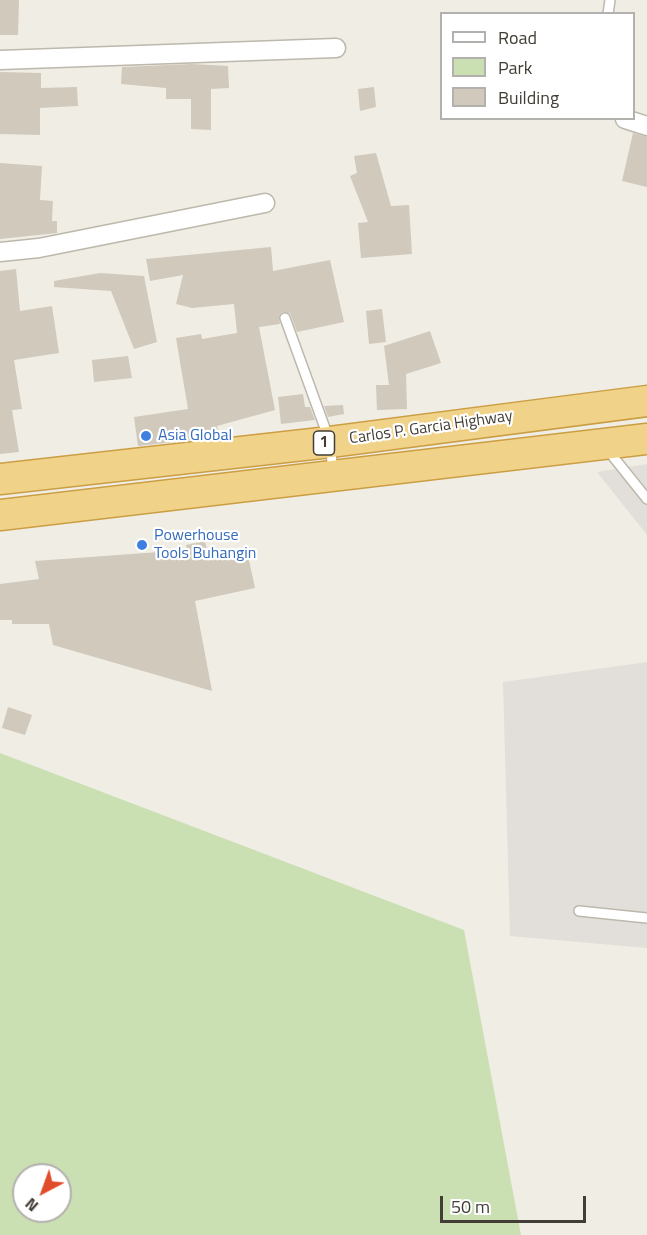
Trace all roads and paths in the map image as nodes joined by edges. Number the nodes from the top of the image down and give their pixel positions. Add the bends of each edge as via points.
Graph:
1 (336, 48) dead end
2 (0, 60) edge
3 (628, 120) edge
4 (647, 126) edge
5 (265, 203) dead end
6 (0, 252) edge
7 (285, 318) dead end
8 (647, 401) edge
9 (647, 439) edge
10 (330, 442) junction
11 (602, 444) junction
12 (176, 458) junction
13 (79, 469) junction
14 (333, 474) junction
15 (0, 479) edge
16 (181, 494) junction
17 (647, 499) edge
18 (84, 505) junction
19 (0, 515) edge
20 (579, 911) dead end
21 (647, 918) edge

1 - 2 street
3 - 4 street
5 - 6 street via 39,248
7 - 10 lane
8 - 10 highway, Carlos P. Garcia Highway / 1
9 - 11 highway, Carlos P. Garcia Highway / 1
10 - 12 highway, Carlos P. Garcia Highway / 1
10 - 14 lane
11 - 14 highway, Carlos P. Garcia Highway / 1
11 - 17 lane
12 - 13 highway, Carlos P. Garcia Highway / 1
12 - 16 highway
13 - 15 highway, Carlos P. Garcia Highway / 1
13 - 18 highway
14 - 16 highway, Carlos P. Garcia Highway / 1
16 - 18 highway, Carlos P. Garcia Highway / 1
18 - 19 highway, Carlos P. Garcia Highway / 1
20 - 21 lane

